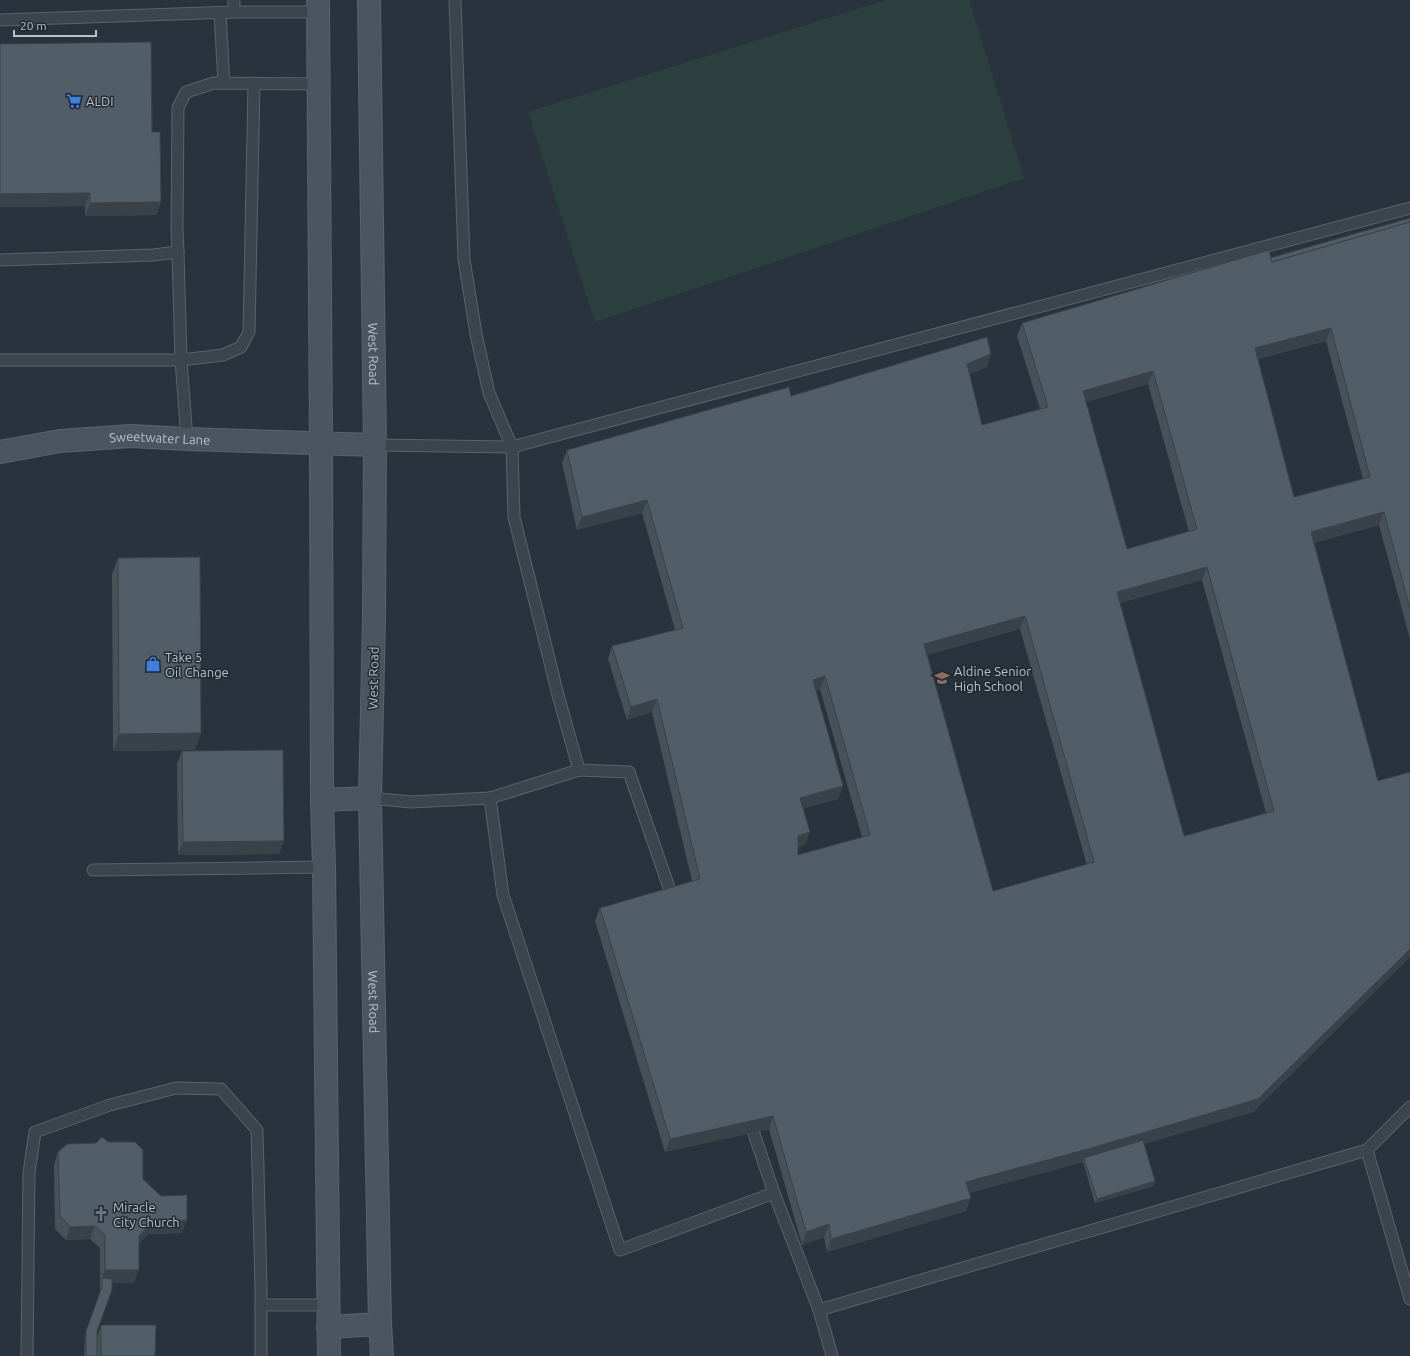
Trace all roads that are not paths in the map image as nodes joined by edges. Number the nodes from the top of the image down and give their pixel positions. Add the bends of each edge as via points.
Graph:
1 (234, 0) edge
2 (369, 0) edge
3 (455, 0) edge
4 (318, 6) edge
5 (234, 12) junction
6 (220, 13) junction
7 (0, 20) edge
8 (224, 83) junction
9 (254, 83) junction
10 (319, 84) junction
11 (1410, 208) edge
12 (178, 252) junction
13 (0, 260) edge
14 (0, 360) edge
15 (181, 360) junction
16 (187, 439) junction
17 (321, 444) junction
18 (375, 444) junction
19 (512, 446) junction
20 (0, 452) edge
21 (579, 770) junction
22 (370, 798) junction
23 (490, 798) junction
24 (322, 800) junction
25 (324, 867) junction
26 (93, 870) dead end
27 (678, 915) edge
28 (1410, 1107) edge
29 (746, 1110) edge
30 (1367, 1150) junction
31 (774, 1193) junction
32 (1410, 1299) edge
33 (261, 1305) junction
34 (328, 1305) junction
35 (819, 1310) junction
36 (380, 1324) junction
37 (328, 1327) junction
38 (27, 1356) edge
39 (261, 1356) edge
40 (329, 1356) edge
41 (382, 1356) edge
42 (832, 1356) edge

1 - 5 lane
2 - 18 main road, West Road
3 - 19 lane via 464,259 488,393
4 - 5 lane
4 - 10 main road
5 - 6 lane
6 - 7 lane
6 - 8 lane
8 - 9 lane
8 - 12 lane via 214,83 186,92 178,108
9 - 10 lane
9 - 15 lane via 249,332 241,347 223,355
10 - 17 main road
11 - 19 lane
12 - 13 lane
12 - 15 lane
14 - 15 lane
15 - 16 lane
16 - 17 main road, Sweetwater Lane
16 - 20 main road, Sweetwater Lane via 131,436 60,441
17 - 18 main road, Sweetwater Lane
17 - 24 main road
18 - 19 lane
18 - 22 main road, West Road
19 - 21 lane via 514,517
21 - 23 lane
21 - 27 lane via 629,772
22 - 23 lane via 412,802
22 - 24 main road
22 - 36 main road, West Road
23 - 31 lane via 503,895 620,1250
24 - 25 main road
25 - 26 lane
25 - 34 main road
28 - 30 lane
29 - 31 lane
30 - 32 lane
30 - 35 lane
31 - 35 lane
33 - 34 lane
33 - 38 lane via 257,1130 220,1089 176,1088 110,1105 35,1132 29,1173
33 - 39 lane
34 - 37 main road
35 - 42 lane
36 - 37 main road
36 - 41 main road, West Road
37 - 40 main road

